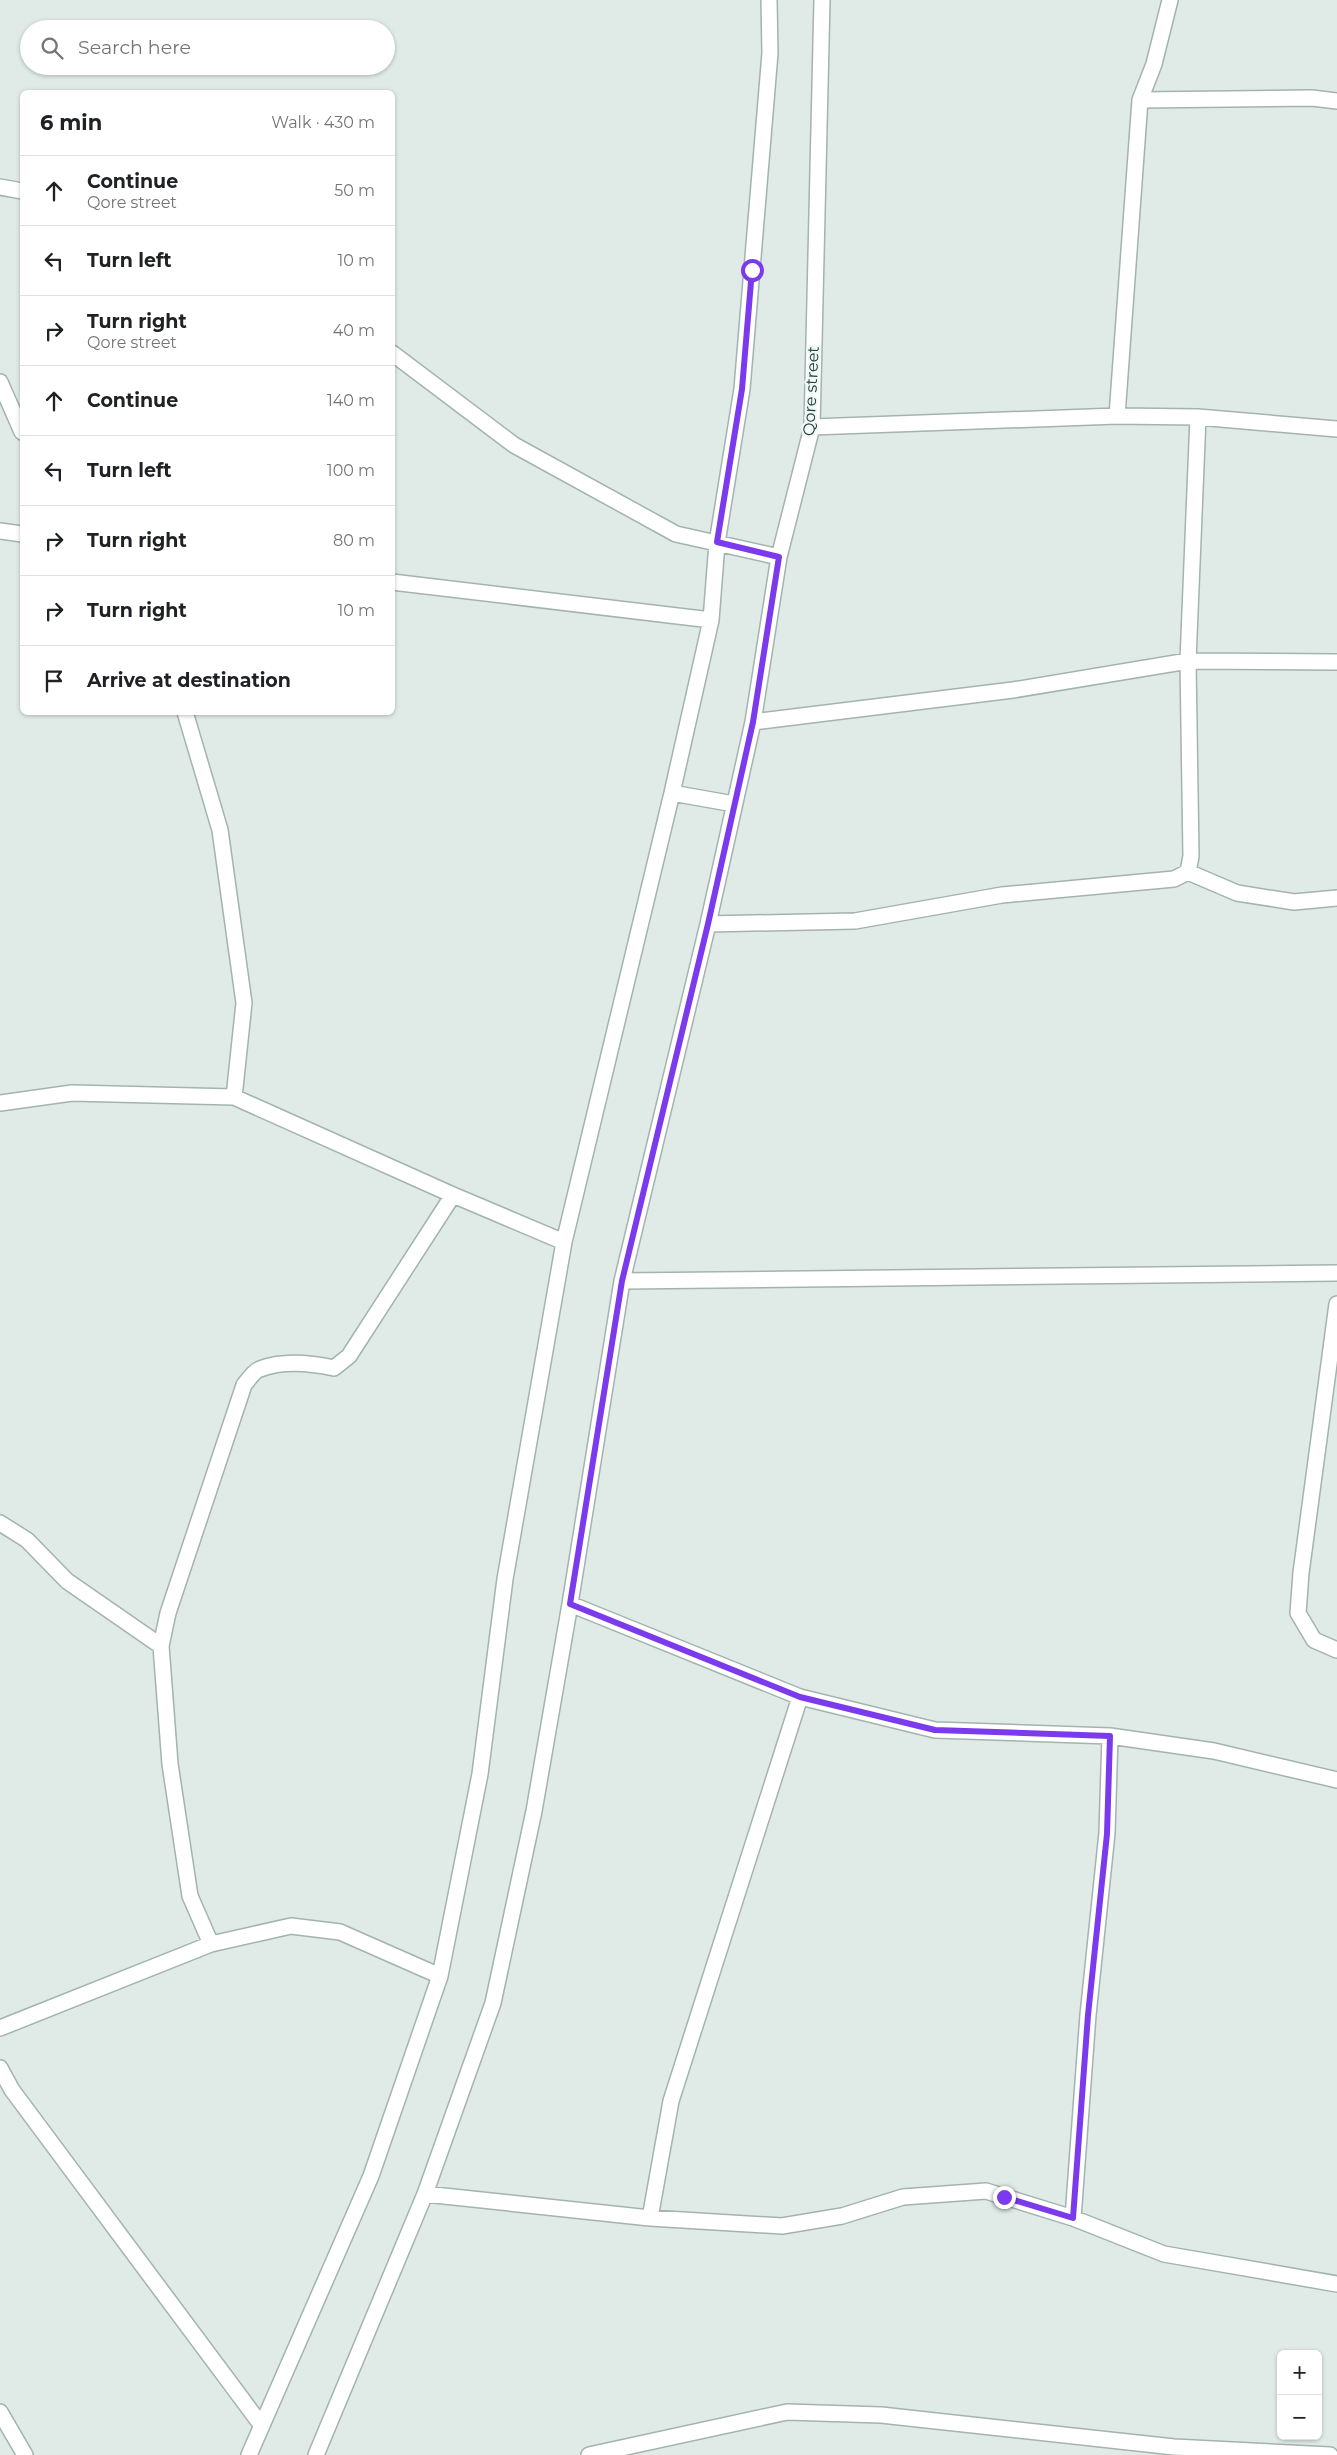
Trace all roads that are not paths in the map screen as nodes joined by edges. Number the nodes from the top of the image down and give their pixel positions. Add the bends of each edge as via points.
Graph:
1 (769, 0) edge
2 (822, 0) edge
3 (1170, 0) edge
4 (1140, 100) junction
5 (1337, 101) edge
6 (0, 186) edge
7 (20, 191) edge
8 (395, 355) edge
9 (0, 382) edge
10 (1117, 416) junction
11 (1198, 417) junction
12 (20, 427) edge
13 (812, 428) junction
14 (1337, 429) edge
15 (0, 531) edge
16 (20, 534) edge
17 (717, 542) junction
18 (779, 557) junction
19 (395, 582) edge
20 (711, 620) junction
21 (1188, 661) junction
22 (1337, 662) edge
23 (185, 715) edge
24 (753, 722) junction
25 (672, 794) junction
26 (734, 804) junction
27 (1188, 872) junction
28 (1337, 898) edge
29 (708, 924) junction
30 (234, 1097) junction
31 (0, 1103) edge
32 (453, 1195) junction
33 (564, 1242) junction
34 (1337, 1273) edge
35 (622, 1281) junction
36 (1337, 1304) edge
37 (0, 1523) edge
38 (570, 1604) junction
39 (161, 1646) junction
40 (1337, 1650) edge
41 (800, 1697) junction
42 (1110, 1736) junction
43 (1337, 1780) edge
44 (211, 1944) junction
45 (440, 1976) junction
46 (0, 2028) edge
47 (0, 2068) edge
48 (425, 2194) junction
49 (650, 2218) junction
50 (1073, 2218) junction
51 (1337, 2284) edge
52 (0, 2412) edge
53 (262, 2426) junction
54 (25, 2455) edge
55 (249, 2455) edge
56 (316, 2455) edge
57 (589, 2455) edge
58 (1330, 2455) edge

1 - 17 street via 770,53 742,389
2 - 13 street, Qore street
3 - 4 street via 1154,64
4 - 5 street via 1312,98
4 - 10 street
6 - 7 street
8 - 17 street via 514,445 676,534
9 - 12 street
10 - 11 street
10 - 13 street
11 - 14 street
11 - 21 street
13 - 18 street, Qore street
15 - 16 street
17 - 18 street
17 - 20 street
18 - 24 street, Qore street
19 - 20 street
20 - 25 street
21 - 22 street
21 - 24 street via 1013,690
21 - 27 street via 1191,856
23 - 30 street via 220,830 244,1003
24 - 26 street, Qore street
25 - 26 street
25 - 33 street
26 - 29 street, Qore street
27 - 28 street via 1237,893 1294,902
27 - 29 street via 1174,879 1002,895 855,920
29 - 35 street, Qore street
30 - 31 street via 72,1093
30 - 32 street
32 - 33 street
32 - 39 street via 349,1356 334,1368 284,1364 259,1369 244,1385 168,1613
33 - 45 street via 505,1579 480,1774
34 - 35 street
35 - 38 street, Qore street
36 - 40 street via 1298,1613 1314,1640
37 - 39 street via 27,1540 67,1581
38 - 41 street
38 - 48 street, Qore street via 534,1811 493,2003
39 - 44 street via 170,1764 190,1896
41 - 42 street via 935,1730
41 - 49 street via 671,2101
42 - 43 street via 1214,1751
42 - 50 street via 1107,1834 1088,2015
44 - 45 street via 291,1926 340,1932
44 - 46 street
45 - 53 street via 371,2176
47 - 53 street via 12,2090
48 - 49 street
48 - 56 street, Qore street
49 - 50 street via 782,2226 842,2216 903,2197 986,2191
50 - 51 street via 1164,2254
52 - 54 street
53 - 55 street
57 - 58 street via 787,2412 881,2415 1174,2447

